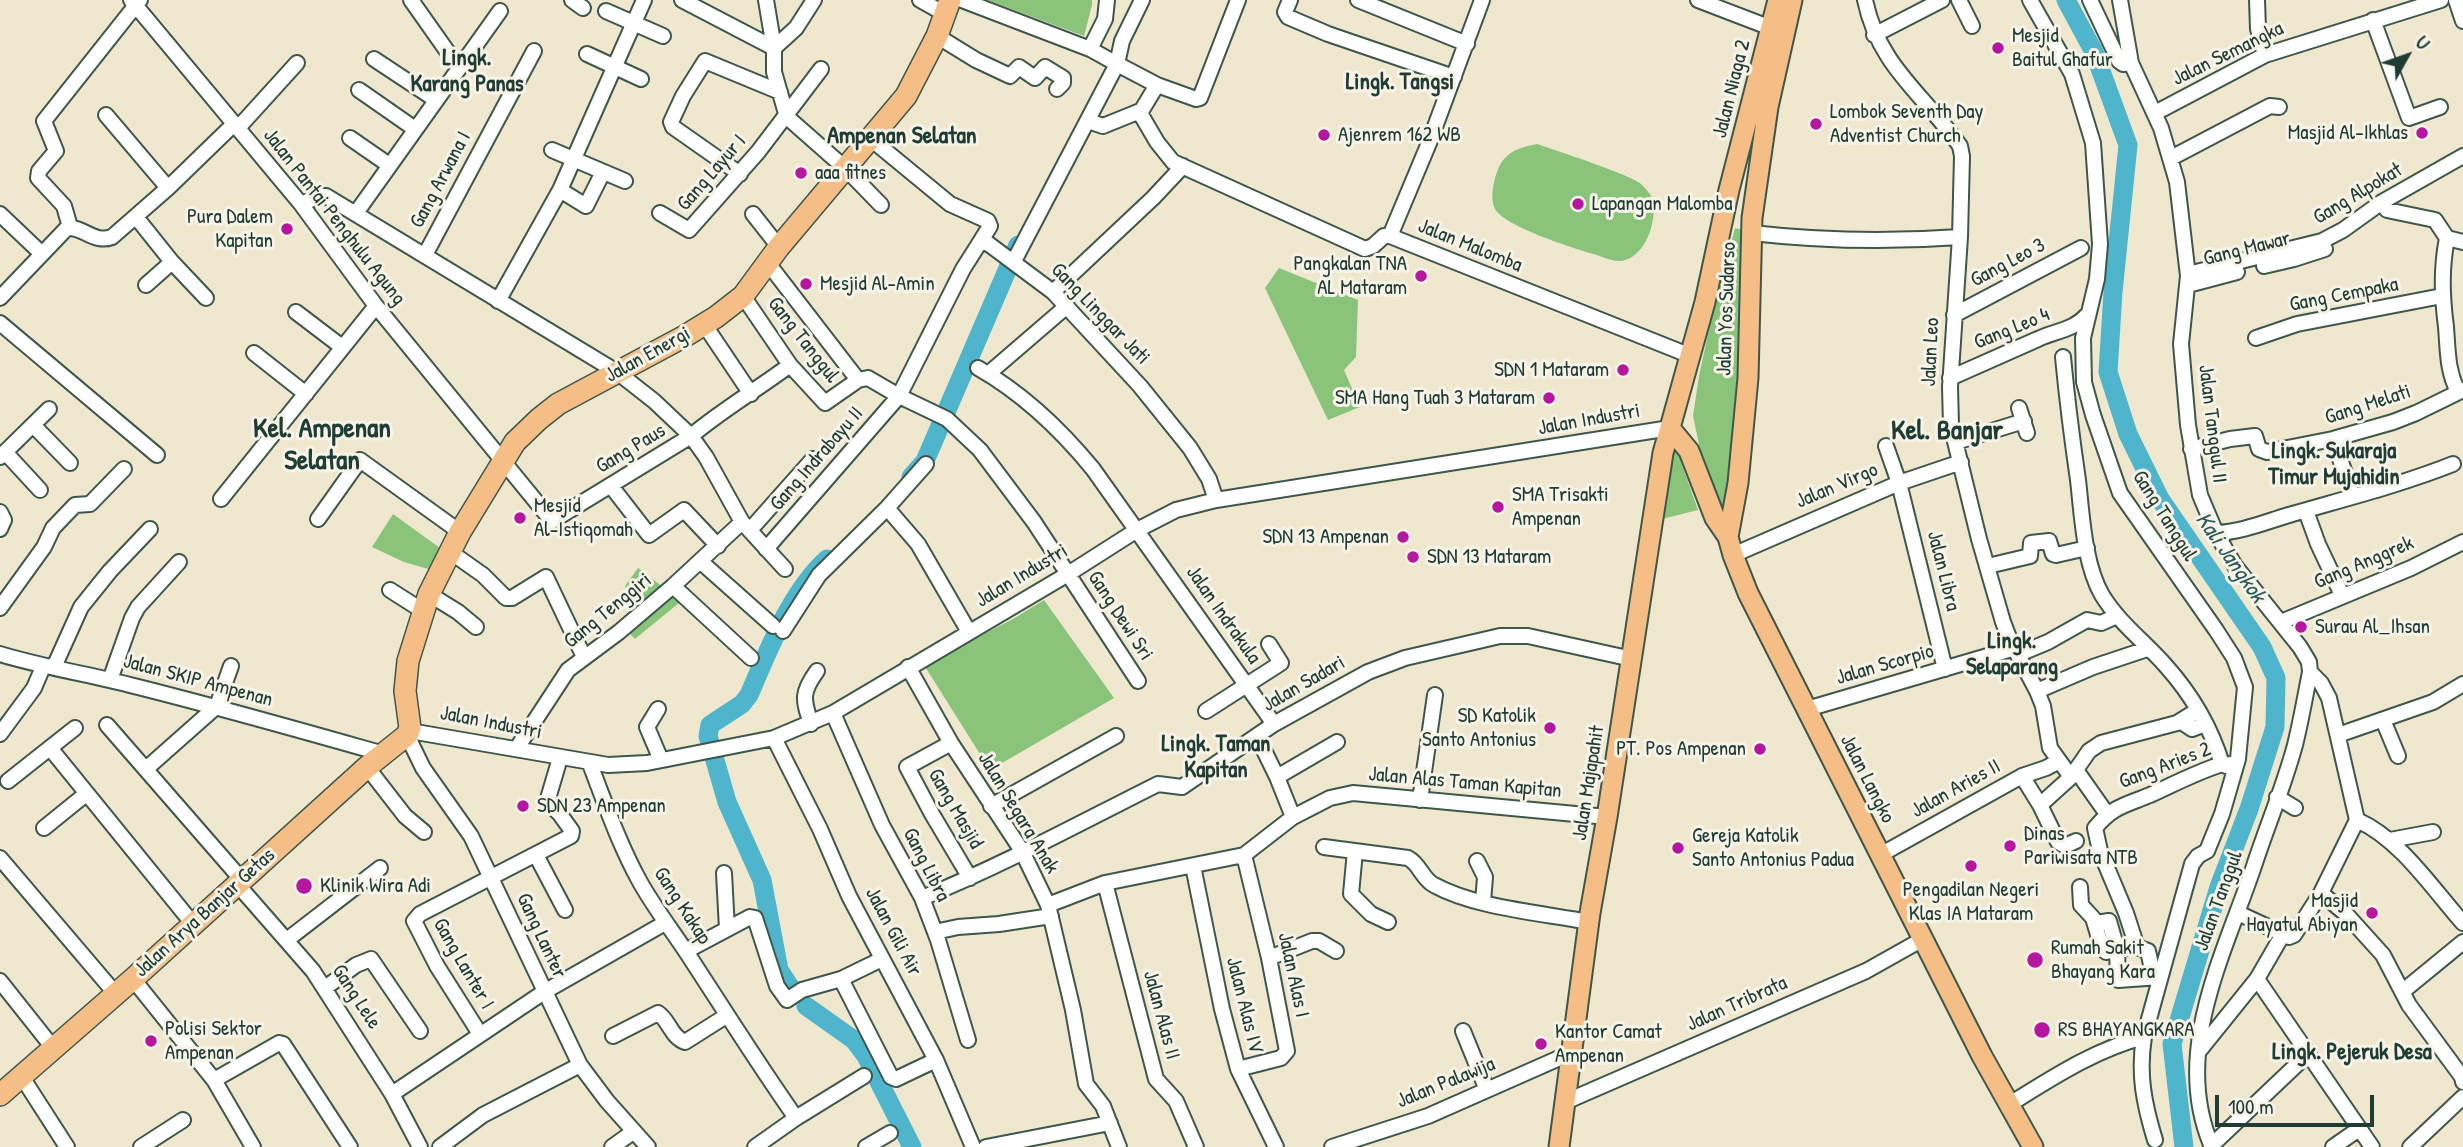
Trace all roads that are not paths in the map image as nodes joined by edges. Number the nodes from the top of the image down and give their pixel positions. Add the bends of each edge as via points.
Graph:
1 (411, 0) edge
2 (644, 0) edge
3 (766, 0) edge
4 (814, 0) edge
5 (920, 0) edge
6 (962, 0) edge
7 (1107, 0) edge
8 (1142, 0) edge
9 (1238, 0) edge
10 (1290, 0) edge
11 (1358, 0) edge
12 (1480, 0) edge
13 (1698, 0) edge
14 (1778, 0) edge
15 (1792, 0) edge
16 (1865, 0) edge
17 (1942, 0) edge
18 (1959, 0) edge
19 (2030, 0) edge
20 (2090, 0) edge
21 (2120, 0) edge
22 (2257, 0) edge
23 (2456, 0) edge
24 (687, 1) edge
25 (2435, 1) edge
26 (136, 2) edge
27 (947, 7) edge
28 (500, 11) dead end
29 (606, 11) dead end
30 (2373, 20) junction
31 (2463, 21) edge
32 (634, 23) junction
33 (1972, 26) dead end
34 (1771, 29) junction
35 (1874, 35) junction
36 (663, 36) dead end
37 (937, 36) junction
38 (1467, 44) junction
39 (774, 47) junction
40 (1090, 49) junction
41 (534, 51) dead end
42 (587, 54) dead end
43 (2265, 55) junction
44 (374, 59) dead end
45 (1114, 62) junction
46 (297, 63) dead end
47 (2131, 63) junction
48 (615, 67) junction
49 (459, 68) junction
50 (821, 69) dead end
51 (1454, 77) junction
52 (641, 79) dead end
53 (1157, 85) junction
54 (1057, 89) dead end
55 (359, 90) dead end
56 (780, 92) junction
57 (436, 100) junction
58 (2279, 107) dead end
59 (2440, 107) dead end
60 (1140, 111) junction
61 (2155, 113) junction
62 (106, 115) dead end
63 (787, 117) junction
64 (1088, 121) junction
65 (236, 126) junction
66 (415, 129) junction
67 (350, 138) dead end
68 (871, 139) junction
69 (552, 150) dead end
70 (2463, 156) edge
71 (2171, 158) junction
72 (575, 160) junction
73 (389, 165) junction
74 (1183, 166) junction
75 (846, 169) junction
76 (603, 172) junction
77 (740, 174) junction
78 (625, 181) dead end
79 (168, 188) junction
80 (560, 190) junction
81 (1729, 190) joint
82 (301, 204) junction
83 (881, 205) dead end
84 (2384, 206) junction
85 (356, 213) junction
86 (660, 213) dead end
87 (0, 214) edge
88 (752, 214) dead end
89 (1724, 215) junction
90 (136, 217) junction
91 (1752, 226) junction
92 (70, 227) junction
93 (1390, 236) junction
94 (1960, 237) junction
95 (2447, 238) junction
96 (982, 239) junction
97 (2463, 242) edge
98 (2081, 248) dead end
99 (42, 254) junction
100 (773, 254) junction
101 (425, 255) junction
102 (1012, 259) junction
103 (172, 262) junction
104 (2188, 280) junction
105 (146, 285) dead end
106 (1053, 292) junction
107 (743, 296) junction
108 (2442, 296) junction
109 (0, 298) edge
110 (206, 298) dead end
111 (498, 301) junction
112 (376, 306) junction
113 (1066, 306) junction
114 (296, 312) dead end
115 (1954, 315) junction
116 (2087, 315) junction
117 (0, 323) edge
118 (704, 324) junction
119 (2256, 338) dead end
120 (342, 347) junction
121 (254, 353) dead end
122 (1691, 356) junction
123 (2063, 358) dead end
124 (790, 365) junction
125 (617, 372) junction
126 (1950, 377) junction
127 (863, 379) junction
128 (2460, 391) edge
129 (306, 394) junction
130 (751, 394) junction
131 (899, 396) junction
132 (49, 409) dead end
133 (2023, 421) dead end
134 (33, 425) junction
135 (1670, 428) junction
136 (691, 436) junction
137 (2333, 439) junction
138 (1955, 442) junction
139 (1886, 446) dead end
140 (2191, 449) junction
141 (2, 454) edge
142 (157, 455) dead end
143 (813, 459) dead end
144 (502, 461) junction
145 (1961, 462) junction
146 (70, 463) dead end
147 (926, 464) dead end
148 (2453, 464) dead end
149 (124, 469) dead end
150 (1899, 483) junction
151 (611, 486) junction
152 (40, 490) dead end
153 (2353, 496) junction
154 (221, 499) dead end
155 (1216, 500) junction
156 (887, 508) junction
157 (2306, 511) junction
158 (0, 512) edge
159 (318, 519) dead end
160 (746, 526) junction
161 (0, 529) edge
162 (150, 529) dead end
163 (1137, 530) junction
164 (460, 532) junction
165 (2217, 533) junction
166 (2463, 542) edge
167 (718, 546) junction
168 (1730, 546) junction
169 (2087, 548) junction
170 (766, 549) junction
171 (449, 551) junction
172 (700, 561) junction
173 (179, 562) dead end
174 (1988, 566) junction
175 (785, 569) dead end
176 (1068, 574) junction
177 (673, 586) junction
178 (390, 590) dead end
179 (2342, 595) junction
180 (426, 603) junction
181 (0, 608) edge
182 (2117, 616) dead end
183 (2281, 622) junction
184 (476, 627) dead end
185 (969, 632) junction
186 (1269, 644) dead end
187 (2147, 649) junction
188 (2017, 651) junction
189 (0, 654) edge
190 (584, 657) junction
191 (751, 658) dead end
192 (1632, 659) junction
193 (232, 666) dead end
194 (49, 667) junction
195 (908, 667) junction
196 (1945, 669) junction
197 (817, 671) dead end
198 (2310, 673) junction
199 (110, 680) junction
200 (1138, 681) dead end
201 (2463, 684) edge
202 (1247, 685) junction
203 (2037, 691) junction
204 (1435, 695) dead end
205 (217, 706) junction
206 (659, 709) dead end
207 (1807, 709) junction
208 (2198, 710) junction
209 (1206, 712) dead end
210 (832, 713) junction
211 (2388, 719) junction
212 (2180, 721) junction
213 (811, 724) junction
214 (1274, 724) junction
215 (2205, 724) junction
216 (107, 725) dead end
217 (75, 728) dead end
218 (409, 733) junction
219 (0, 734) edge
220 (2338, 735) junction
221 (1116, 736) dead end
222 (1257, 736) junction
223 (774, 738) junction
224 (1337, 742) dead end
225 (951, 743) junction
226 (50, 748) junction
227 (517, 748) junction
228 (384, 754) junction
229 (2398, 756) dead end
230 (560, 758) junction
231 (661, 760) junction
232 (2059, 761) junction
233 (2230, 763) junction
234 (590, 764) junction
235 (367, 767) junction
236 (147, 768) junction
237 (2073, 773) junction
238 (2022, 776) junction
239 (1278, 777) junction
240 (8, 782) dead end
241 (86, 794) junction
242 (2277, 797) junction
243 (1420, 800) junction
244 (2040, 805) junction
245 (990, 806) junction
246 (2295, 808) dead end
247 (2108, 814) junction
248 (1293, 817) junction
249 (1607, 817) junction
250 (2357, 820) junction
251 (44, 828) dead end
252 (424, 832) dead end
253 (2433, 832) dead end
254 (2076, 841) dead end
255 (2390, 841) junction
256 (1324, 846) dead end
257 (1022, 851) junction
258 (1355, 851) junction
259 (537, 855) junction
260 (1244, 855) junction
261 (1880, 855) junction
262 (0, 858) edge
263 (1478, 862) dead end
264 (1192, 866) junction
265 (380, 868) dead end
266 (724, 873) dead end
267 (491, 877) junction
268 (971, 878) junction
269 (239, 882) junction
270 (1105, 883) junction
271 (2080, 887) dead end
272 (2321, 893) junction
273 (922, 898) junction
274 (1483, 902) junction
275 (565, 910) dead end
276 (1050, 910) junction
277 (2238, 913) junction
278 (1388, 922) dead end
279 (1589, 922) junction
280 (664, 923) junction
281 (2463, 923) edge
282 (193, 925) junction
283 (727, 929) junction
284 (935, 932) junction
285 (2283, 934) junction
286 (288, 939) junction
287 (1923, 939) junction
288 (2463, 942) edge
289 (2137, 947) junction
290 (2117, 949) junction
291 (685, 951) junction
292 (1336, 951) dead end
293 (1269, 958) junction
294 (882, 959) junction
295 (2157, 978) junction
296 (133, 979) junction
297 (841, 979) junction
298 (2257, 979) junction
299 (0, 981) edge
300 (325, 988) junction
301 (544, 992) junction
302 (2402, 992) junction
303 (115, 993) junction
304 (726, 1016) junction
305 (420, 1031) dead end
306 (1463, 1031) dead end
307 (480, 1034) junction
308 (613, 1036) dead end
309 (2144, 1037) junction
310 (968, 1040) dead end
311 (54, 1049) junction
312 (2199, 1051) junction
313 (1573, 1052) junction
314 (2308, 1054) junction
315 (936, 1060) junction
316 (580, 1065) junction
317 (1238, 1069) junction
318 (864, 1076) dead end
319 (22, 1077) junction
320 (214, 1080) junction
321 (2463, 1082) edge
322 (1487, 1090) junction
323 (392, 1094) junction
324 (0, 1095) edge
325 (2463, 1097) edge
326 (1565, 1102) junction
327 (2010, 1104) junction
328 (796, 1118) junction
329 (183, 1120) dead end
330 (1110, 1123) junction
331 (2359, 1129) junction
332 (633, 1132) junction
333 (890, 1133) dead end
334 (2154, 1140) dead end
335 (67, 1147) edge
336 (141, 1147) edge
337 (253, 1147) edge
338 (350, 1147) edge
339 (420, 1147) edge
340 (440, 1147) edge
341 (612, 1147) edge
342 (648, 1147) edge
343 (755, 1147) edge
344 (866, 1147) edge
345 (973, 1147) edge
346 (986, 1147) edge
347 (1119, 1147) edge
348 (1196, 1147) edge
349 (1276, 1147) edge
350 (1332, 1147) edge
351 (1559, 1147) edge
352 (2033, 1147) edge
353 (2212, 1147) edge
354 (2333, 1147) edge
355 (2372, 1147) edge
356 (2410, 1147) edge

1 - 49 street
2 - 32 street
3 - 39 street
4 - 39 street via 796,28
5 - 27 street
6 - 40 street
7 - 40 street via 1105,19
8 - 45 street
9 - 53 street via 1200,98
10 - 51 street via 1285,12 1288,17
11 - 38 street
12 - 38 street, Jalan Malomba
13 - 34 street
14 - 34 main road, Jalan Niaga 2
15 - 91 main road, Jalan Yos Sudarso via 1768,107
16 - 35 street, Jalan Leo
17 - 35 street
18 - 33 street
19 - 116 street, Gang Tanggul via 2072,74 2093,144 2100,244
20 - 47 street via 2119,61
21 - 47 street
22 - 43 street
23 - 31 street
24 - 39 street
25 - 30 street, Jalan Semangka
26 - 65 street, Jalan Pantai Penghulu Agung
26 - 92 street via 44,121 56,151 38,178 64,206
27 - 37 highway, Jalan Energi
28 - 49 street
29 - 32 street
30 - 43 street, Jalan Semangka
30 - 59 street via 2409,118
32 - 36 street
32 - 48 street
34 - 81 main road, Jalan Niaga 2
35 - 94 street, Jalan Leo via 1960,146
37 - 54 street via 1010,76 1019,67 1035,78 1045,67 1063,78
37 - 68 highway, Jalan Energi via 906,96
38 - 51 street, Jalan Malomba
39 - 56 street
40 - 45 street
41 - 101 street, Gang Arwana I
42 - 48 street
43 - 61 street, Jalan Semangka
44 - 57 street
45 - 53 street
45 - 64 street
46 - 65 street
47 - 61 street, Jalan Tanggul II
48 - 52 street
48 - 72 street
49 - 57 street
50 - 63 street, Gang Layur I
51 - 93 street, Jalan Malomba
53 - 60 street
55 - 66 street
56 - 63 street
56 - 77 street via 705,61 676,110 673,127
57 - 66 street
58 - 71 street via 2270,106
60 - 64 street via 1103,126
60 - 74 street via 1161,148
61 - 71 street, Jalan Tanggul II
62 - 79 street
63 - 75 street
63 - 77 street, Gang Layur I
64 - 102 street
65 - 79 street
65 - 82 street, Jalan Pantai Penghulu Agung
66 - 73 street
67 - 73 street
68 - 75 highway, Jalan Energi
68 - 96 street via 950,204 986,220 990,226
69 - 72 street
70 - 84 street, Gang Alpokat
71 - 104 street, Jalan Tanggul II
72 - 76 street
72 - 80 street
73 - 85 street
74 - 93 street via 1365,248
74 - 106 street
75 - 83 street
75 - 100 highway, Jalan Energi
76 - 78 street
76 - 80 street via 586,206
77 - 86 street, Gang Layur I via 689,230
79 - 90 street
80 - 111 street
81 - 89 main road, Jalan Yos Sudarso
82 - 85 street via 323,195
82 - 112 street, Jalan Pantai Penghulu Agung
84 - 95 street via 2435,220
84 - 104 street, Gang Alpokat via 2315,248
85 - 101 street
87 - 99 street
88 - 100 street
89 - 91 main road
89 - 122 main road, Jalan Yos Sudarso
90 - 92 street via 107,239
90 - 103 street
91 - 94 street via 1791,238 1905,241
91 - 168 main road, Jalan Yos Sudarso via 1748,379
92 - 99 street
93 - 122 street, Jalan Malomba
94 - 115 street, Jalan Leo
95 - 97 street
95 - 108 street
96 - 102 street, Gang Linggar Jati
96 - 131 street, Gang Indrabayu II
98 - 115 street, Gang Leo 3
99 - 109 street
100 - 107 highway, Jalan Energi
100 - 127 street
101 - 111 street
102 - 106 street, Gang Linggar Jati
103 - 105 street
103 - 110 street
104 - 140 street, Jalan Tanggul II via 2181,344
106 - 113 street, Gang Linggar Jati
107 - 118 highway, Jalan Energi
107 - 124 street, Gang Tanggul
108 - 119 street, Gang Cempaka via 2297,324
108 - 128 street via 2446,357
111 - 125 street
112 - 120 street
112 - 144 street, Jalan Pantai Penghulu Agung
113 - 155 street, Gang Linggar Jati via 1190,448
113 - 163 street, Jalan Indrakula via 983,371 1066,437
114 - 120 street
115 - 126 street, Jalan Leo
116 - 126 street, Gang Leo 4 via 2056,334
116 - 233 street, Gang Tanggul via 2084,382 2120,493 2234,658 2242,677 2243,727
117 - 142 street
118 - 125 highway, Jalan Energi
118 - 130 street
120 - 129 street
121 - 129 street
122 - 135 main road, Jalan Yos Sudarso
123 - 169 street
124 - 127 street, Gang Tanggul via 825,403
124 - 130 street, Gang Paus
125 - 136 street
125 - 144 highway, Jalan Energi via 550,410 524,432
126 - 138 street, Jalan Leo
127 - 131 street
128 - 137 street, Gang Melati via 2416,413
129 - 154 street
130 - 136 street, Gang Paus
131 - 170 street, Gang Indrabayu II
131 - 176 street, Gang Dewi Sri via 947,419 992,464
132 - 134 street
133 - 138 street
134 - 141 street
134 - 146 street
135 - 155 street, Jalan Industri
135 - 168 main road, Jalan Langko via 1689,451
135 - 192 main road, Jalan Majapahit
136 - 151 street, Gang Paus
136 - 160 street
137 - 140 street, Gang Melati via 2267,452 2259,449 2255,436
137 - 153 street
138 - 145 street, Jalan Leo
139 - 150 street, Jalan Libra
140 - 165 street, Jalan Tanggul II via 2200,495
141 - 152 street
143 - 160 street, Gang Tenggiri
144 - 151 street, Gang Paus via 552,521
144 - 164 highway, Jalan Energi
145 - 150 street, Jalan Virgo
145 - 174 street, Jalan Leo
147 - 156 street
148 - 153 street
149 - 181 street via 90,504 70,509 53,528
150 - 168 street, Jalan Virgo
150 - 196 street, Jalan Libra
151 - 167 street via 649,535 684,510
153 - 157 street
155 - 163 street, Jalan Industri via 1176,510
156 - 172 street via 819,575 778,628
156 - 185 street via 918,544
157 - 165 street
157 - 179 street
158 - 161 street via 4,520
159 - 164 street via 360,460
160 - 167 street, Gang Tenggiri
160 - 170 street
162 - 194 street via 81,607
163 - 176 street, Jalan Industri
163 - 202 street, Jalan Indrakula
164 - 171 highway, Jalan Energi
165 - 183 street, Jalan Tanggul II via 2235,566
166 - 179 street, Gang Anggrek via 2411,569
167 - 172 street, Gang Tenggiri
168 - 207 main road, Jalan Langko via 1748,593
169 - 174 street via 2054,555 2049,541 2031,543 2030,556
169 - 187 street via 2101,593
170 - 175 street
171 - 180 highway, Jalan Energi
171 - 190 street via 506,598 546,577
172 - 177 street, Gang Tenggiri
173 - 199 street via 138,607
174 - 188 street, Jalan Leo via 2003,622
176 - 185 street, Jalan Industri
176 - 200 street, Gang Dewi Sri
177 - 190 street, Gang Tenggiri
177 - 191 street
178 - 180 street
179 - 183 street, Gang Anggrek
180 - 184 street via 458,612
180 - 218 highway, Jalan Energi via 406,673
182 - 188 street, Jalan Scorpio via 2101,623 2087,620 2048,642
183 - 198 street, Jalan Tanggul II via 2309,662
185 - 195 street, Jalan Industri
186 - 202 street via 1281,663
187 - 203 street
187 - 208 street via 2168,668
188 - 196 street, Jalan Scorpio
188 - 203 street, Jalan Leo
189 - 194 street, Jalan SKIP Ampenan
190 - 227 street, Gang Tenggiri via 565,674
192 - 214 street, Jalan Sadari via 1553,640 1500,636 1382,665
192 - 249 main road, Jalan Majapahit
193 - 205 street
194 - 199 street, Jalan SKIP Ampenan
194 - 219 street
195 - 210 street, Jalan Industri
195 - 225 street, Jalan Segara Anak
196 - 207 street, Jalan Scorpio
197 - 213 street via 804,692
198 - 220 street, Jalan Tanggul II via 2329,698
198 - 242 street, Jalan Tanggul via 2295,746
199 - 205 street, Jalan SKIP Ampenan
201 - 211 street via 2433,702
202 - 209 street
202 - 214 street, Jalan Indrakula
203 - 232 street, Jalan Leo via 2047,740
204 - 243 street
205 - 228 street, Jalan SKIP Ampenan
205 - 236 street
206 - 231 street via 647,727
207 - 261 main road, Jalan Langko
208 - 212 street
208 - 215 street
210 - 213 street, Jalan Industri
210 - 273 street, Gang Libra
211 - 220 street
211 - 229 street
212 - 215 street via 2192,729
212 - 237 street via 2101,743
213 - 223 street, Jalan Industri
214 - 222 street, Jalan Sadari
215 - 233 street
216 - 236 street, Gang Lele
217 - 226 street
218 - 227 street, Jalan Industri
218 - 228 highway, Jalan Arya Banjar Getas
218 - 267 street, Gang Lanter via 423,768 471,836
220 - 250 street, Jalan Tanggul II
221 - 245 street
222 - 239 street
222 - 257 street, Jalan Sadari via 1182,787 1158,785
223 - 231 street, Jalan Industri
223 - 294 street, Jalan Gili Air
224 - 239 street
225 - 245 street, Jalan Segara Anak
225 - 268 street, Gang Masjid via 907,767
226 - 240 street
226 - 241 street
227 - 230 street, Jalan Industri
228 - 235 highway, Jalan Arya Banjar Getas
230 - 234 street, Jalan Industri
230 - 259 street via 547,802 572,833
231 - 234 street, Jalan Industri
232 - 237 street, Jalan Leo
232 - 238 street
233 - 247 street, Gang Aries 2 via 2200,771
233 - 295 street, Gang Tanggul via 2222,814 2208,849 2192,864
234 - 280 street, Gang Kakap via 619,839
235 - 252 street via 405,816
235 - 269 highway, Jalan Arya Banjar Getas
236 - 269 street, Gang Lele
237 - 244 street
237 - 247 street, Jalan Leo
238 - 244 street, Jalan Aries II
238 - 261 street, Jalan Aries II
239 - 248 street
241 - 251 street
241 - 282 street
242 - 246 street
242 - 277 street, Jalan Tanggul
243 - 248 street, Jalan Alas Taman Kapitan via 1353,793
243 - 249 street, Jalan Alas Taman Kapitan
244 - 254 street, Jalan Aries II via 2058,842 2064,846
245 - 257 street, Jalan Segara Anak
247 - 289 street via 2094,833
248 - 260 street, Jalan Alas Taman Kapitan
249 - 279 main road, Jalan Majapahit
250 - 255 street
250 - 272 street
253 - 255 street
255 - 281 street
256 - 258 street
257 - 268 street, Gang Masjid
257 - 276 street, Jalan Segara Anak
258 - 274 street via 1408,858 1434,885
258 - 278 street via 1351,894 1371,914
259 - 267 street
259 - 275 street
260 - 264 street, Jalan Alas Taman Kapitan
260 - 293 street, Jalan Alas I
261 - 287 main road, Jalan Langko
262 - 303 street
263 - 274 street via 1485,877
264 - 270 street, Jalan Alas Taman Kapitan
264 - 317 street, Jalan Alas IV
265 - 286 street
266 - 283 street
267 - 301 street, Gang Lanter
267 - 307 street, Gang Lanter I via 414,921
268 - 273 street, Gang Masjid
269 - 282 highway, Jalan Arya Banjar Getas
269 - 286 street, Gang Lele
270 - 276 street, Jalan Alas Taman Kapitan
270 - 348 street, Jalan Alas II via 1156,1079 1176,1101
271 - 290 street via 2081,905 2096,923 2111,923
272 - 285 street via 2294,935
272 - 302 street via 2383,955
273 - 284 street, Gang Libra
274 - 279 street
276 - 284 street via 999,924
276 - 330 street, Jalan Segara Anak via 1086,1084
277 - 285 street
277 - 312 street, Jalan Tanggul via 2205,1004
279 - 313 main road, Jalan Majapahit
280 - 291 street, Gang Kakap
280 - 301 street
282 - 296 highway, Jalan Arya Banjar Getas
283 - 291 street
283 - 297 street via 755,918 786,1000 802,990
284 - 310 street, Gang Libra
285 - 298 street
286 - 300 street, Gang Lele
287 - 326 street, Jalan Tribrata via 1867,971
287 - 327 main road, Jalan Langko
288 - 302 street
289 - 290 street
289 - 295 street via 2148,951
290 - 295 street via 2117,979
291 - 304 street, Gang Kakap
292 - 293 street via 1312,941
293 - 317 street, Jalan Alas I via 1286,1054
294 - 297 street
294 - 315 street, Jalan Gili Air
295 - 309 street, Gang Tanggul
296 - 303 highway, Jalan Arya Banjar Getas
296 - 320 street
297 - 315 street via 891,1077 896,1079
298 - 312 street
298 - 314 street
299 - 311 street
300 - 305 street via 371,959
300 - 323 street, Gang Lele
301 - 307 street
301 - 316 street, Gang Lanter
302 - 321 street
303 - 311 highway, Jalan Arya Banjar Getas
304 - 308 street via 685,1042 658,1013
304 - 328 street, Gang Kakap
306 - 322 street
307 - 323 street
309 - 327 street via 2065,1070
309 - 334 street, Gang Tanggul via 2140,1062
311 - 319 highway, Jalan Arya Banjar Getas
312 - 353 street, Jalan Tanggul via 2199,1108
313 - 322 street, Jalan Palawija
313 - 326 main road, Jalan Majapahit
314 - 331 street
314 - 353 street
315 - 345 street, Jalan Gili Air
316 - 332 street, Gang Lanter
316 - 340 street via 483,1115
317 - 349 street, Jalan Alas IV
318 - 328 street
319 - 324 highway, Jalan Arya Banjar Getas
319 - 335 street
320 - 337 street
320 - 338 street via 283,1044
322 - 350 street, Jalan Palawija via 1428,1116
323 - 339 street, Gang Lele
325 - 356 street
326 - 351 main road, Jalan Majapahit
327 - 352 main road, Jalan Langko
328 - 343 street
329 - 336 street
330 - 346 street
330 - 347 street, Jalan Segara Anak
331 - 354 street
331 - 355 street
332 - 341 street
332 - 342 street, Gang Lanter
333 - 344 street

